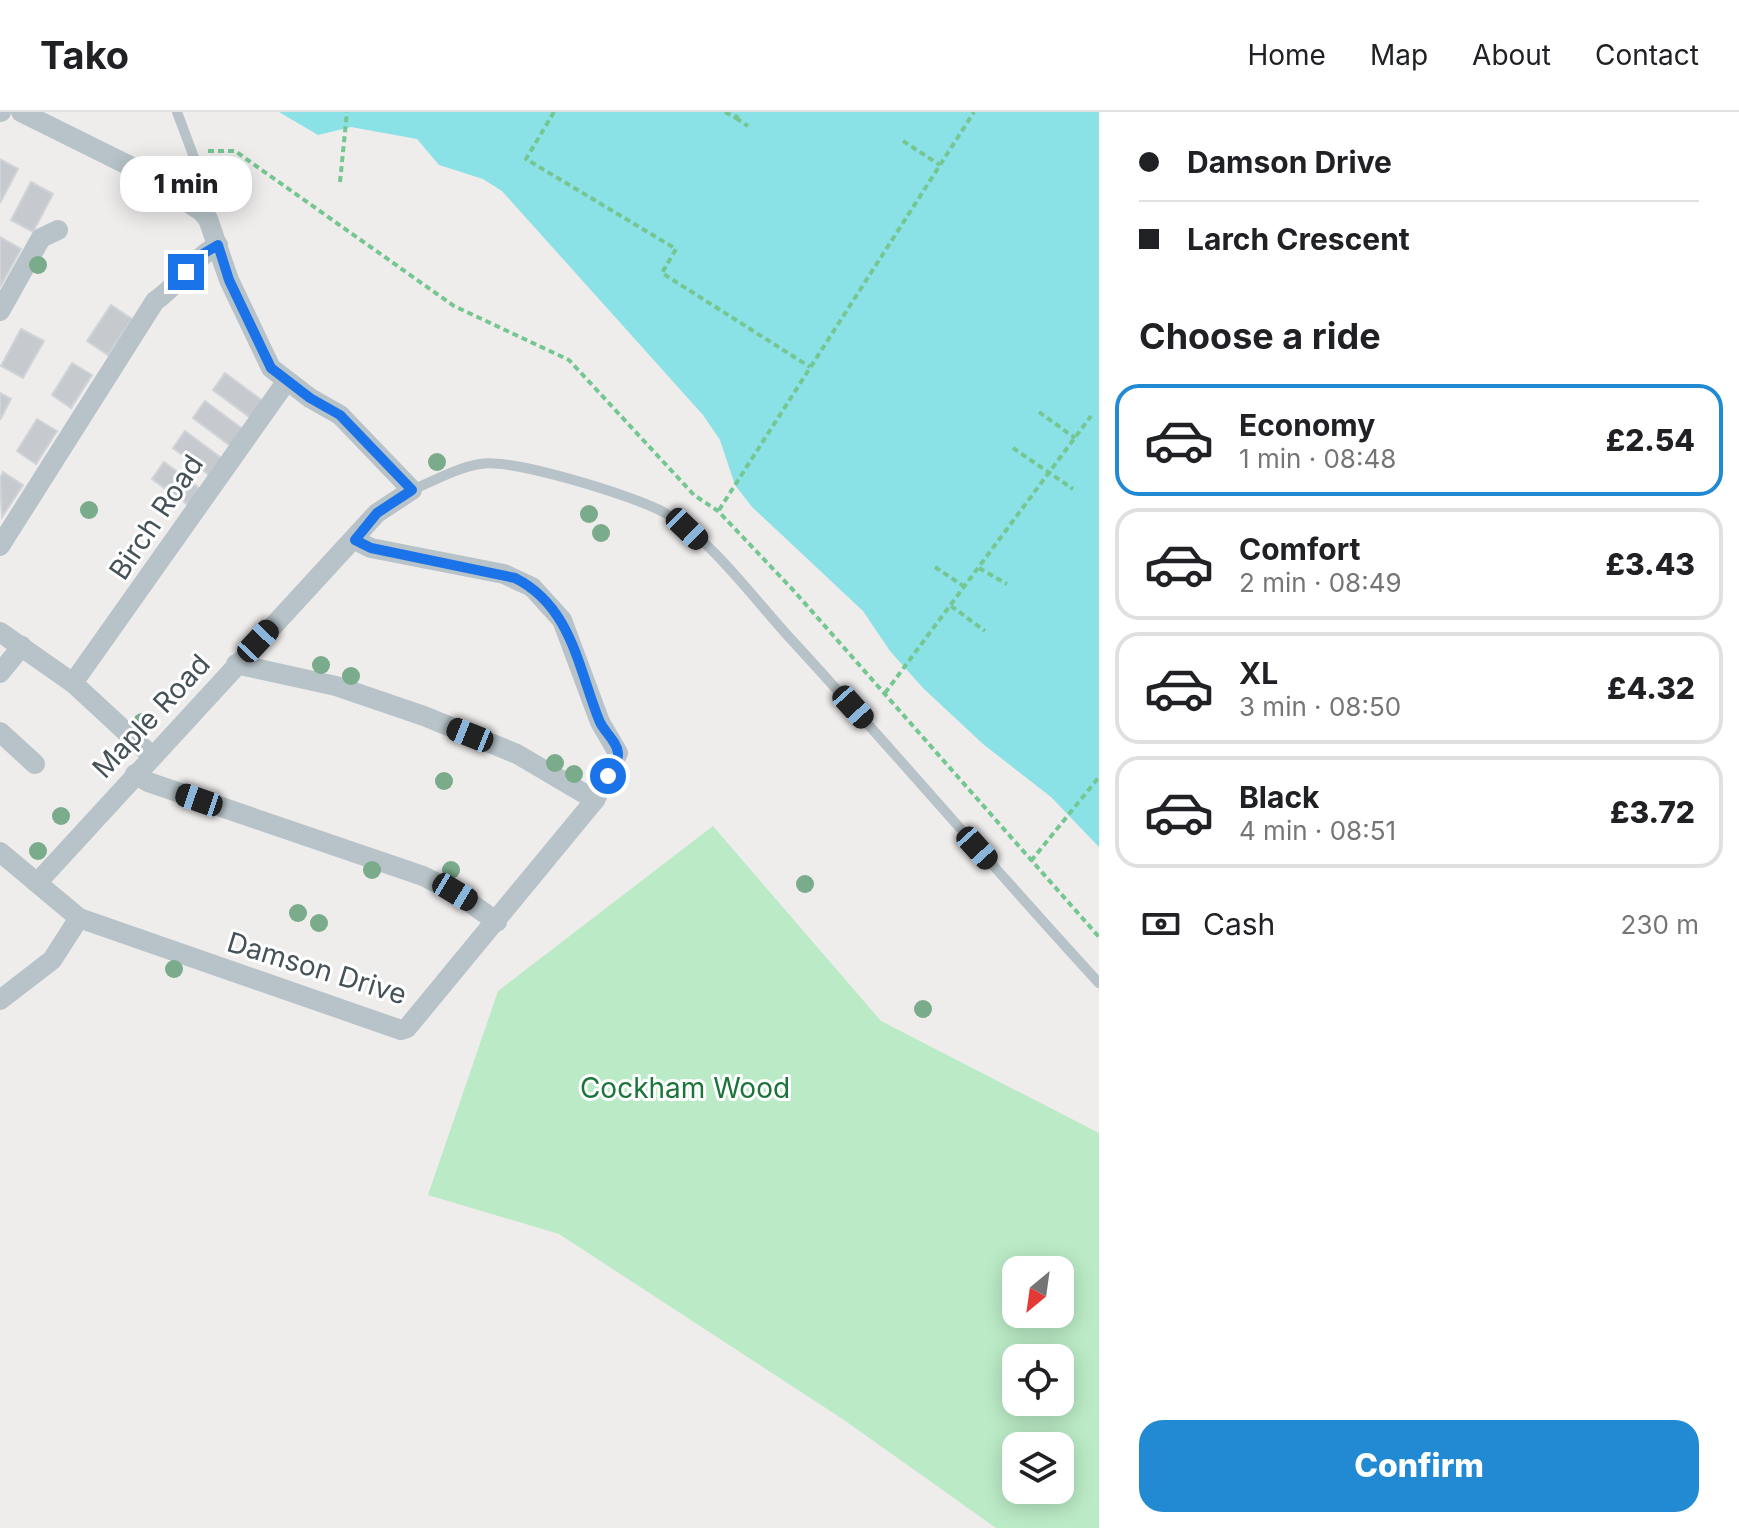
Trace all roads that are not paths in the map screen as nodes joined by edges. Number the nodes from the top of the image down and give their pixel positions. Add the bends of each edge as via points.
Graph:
1 (21, 112) edge
2 (177, 112) edge
3 (201, 211) junction
4 (58, 230) dead end
5 (218, 245) junction
6 (0, 311) edge
7 (286, 382) junction
8 (412, 490) junction
9 (355, 540) junction
10 (0, 546) edge
11 (0, 632) edge
12 (22, 646) junction
13 (236, 664) junction
14 (0, 673) edge
15 (73, 683) junction
16 (0, 732) edge
17 (152, 756) junction
18 (35, 764) dead end
19 (135, 774) junction
20 (595, 800) junction
21 (0, 852) edge
22 (37, 883) junction
23 (79, 918) junction
24 (497, 922) junction
25 (1099, 983) edge
26 (0, 1000) edge

1 - 3 street via 136,169
2 - 3 lane via 207,192
3 - 5 street
4 - 6 street via 41,238
5 - 7 street via 264,358
5 - 10 street via 201,255 170,290 154,296
7 - 8 street via 340,415
7 - 15 street, Birch Road
8 - 9 street, Maple Road via 377,513
8 - 25 lane via 491,463 624,496 676,519 710,550
9 - 13 street, Maple Road
9 - 20 street, Damson Drive via 371,548 515,578 556,611 600,722 618,753
11 - 12 street
12 - 14 street
12 - 15 street
13 - 17 street, Maple Road
13 - 20 street via 336,686 424,716 517,754
15 - 17 street
16 - 18 street
17 - 19 street, Maple Road
19 - 22 street, Maple Road
19 - 24 street via 423,876 463,896
20 - 24 street, Damson Drive
21 - 22 street, Damson Drive
22 - 23 street, Damson Drive
23 - 24 street, Damson Drive via 401,1030
23 - 26 street via 52,960

